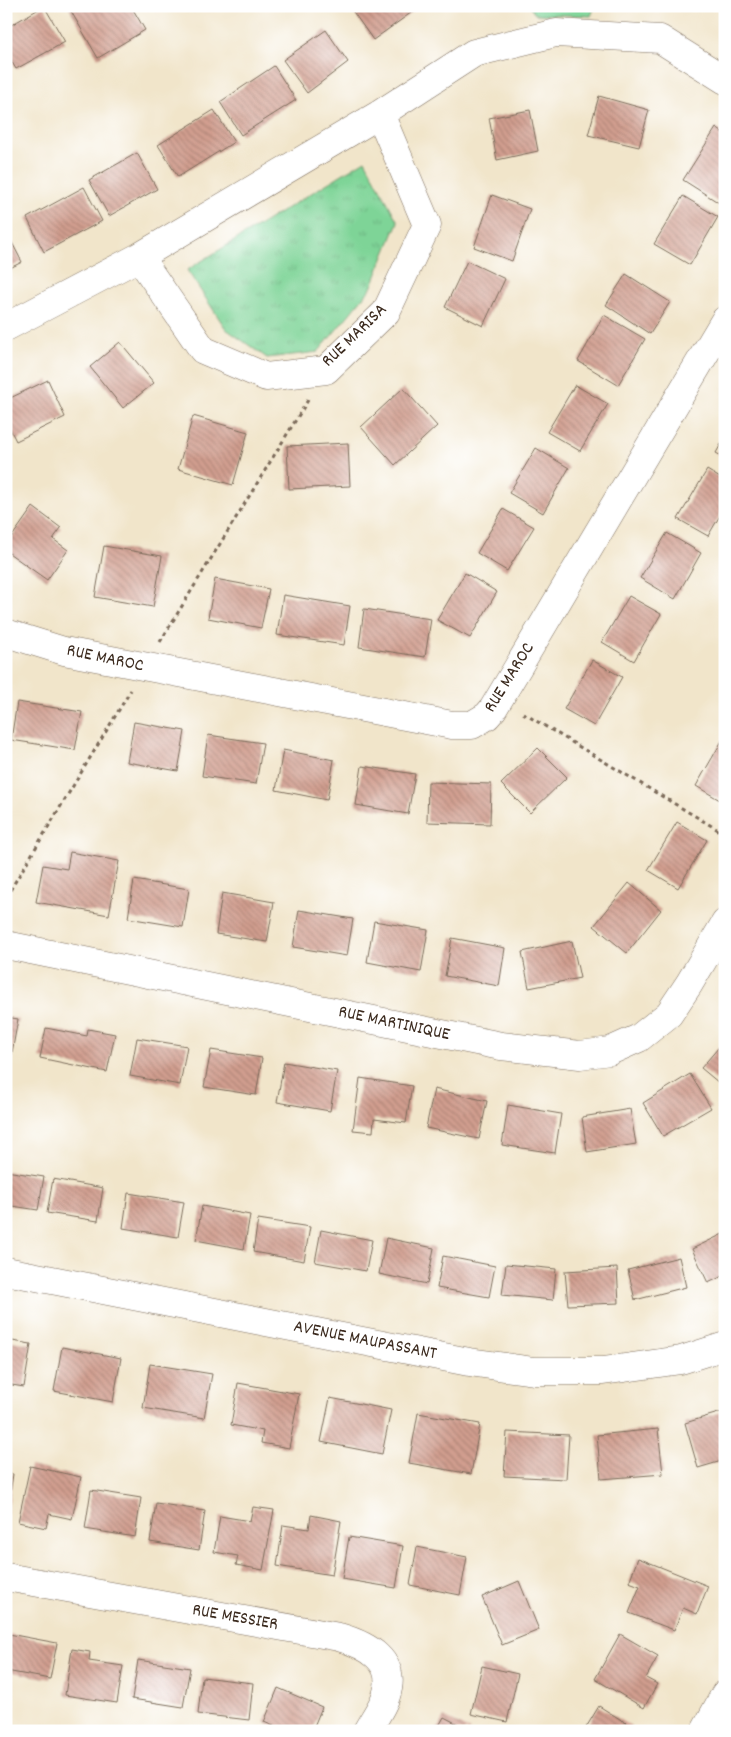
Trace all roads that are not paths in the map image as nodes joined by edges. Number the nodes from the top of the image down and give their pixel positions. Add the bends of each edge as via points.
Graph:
1 (725, 80) edge
2 (380, 114) junction
3 (140, 258) junction
4 (725, 320) edge
5 (6, 327) edge
6 (6, 633) edge
7 (725, 923) edge
8 (6, 945) edge
9 (6, 1271) edge
10 (725, 1346) edge
11 (6, 1576) edge
12 (725, 1694) edge
13 (367, 1731) edge
14 (704, 1731) edge

1 - 2 street via 660,39 556,33 474,53
2 - 3 street
2 - 3 street, RUE MARISA via 427,225 386,312 326,370 266,377 203,350
3 - 5 street
4 - 6 street, RUE MAROC via 493,710 472,725 452,725 145,667 64,651
7 - 8 street, RUE MARTINIQUE via 669,1014 639,1038 610,1051 580,1055 501,1046
9 - 10 street, AVENUE MAUPASSANT via 469,1362 534,1371 603,1371 681,1360
11 - 13 street, RUE MESSIER via 339,1637 362,1644 380,1659 388,1681 386,1697
12 - 14 street

